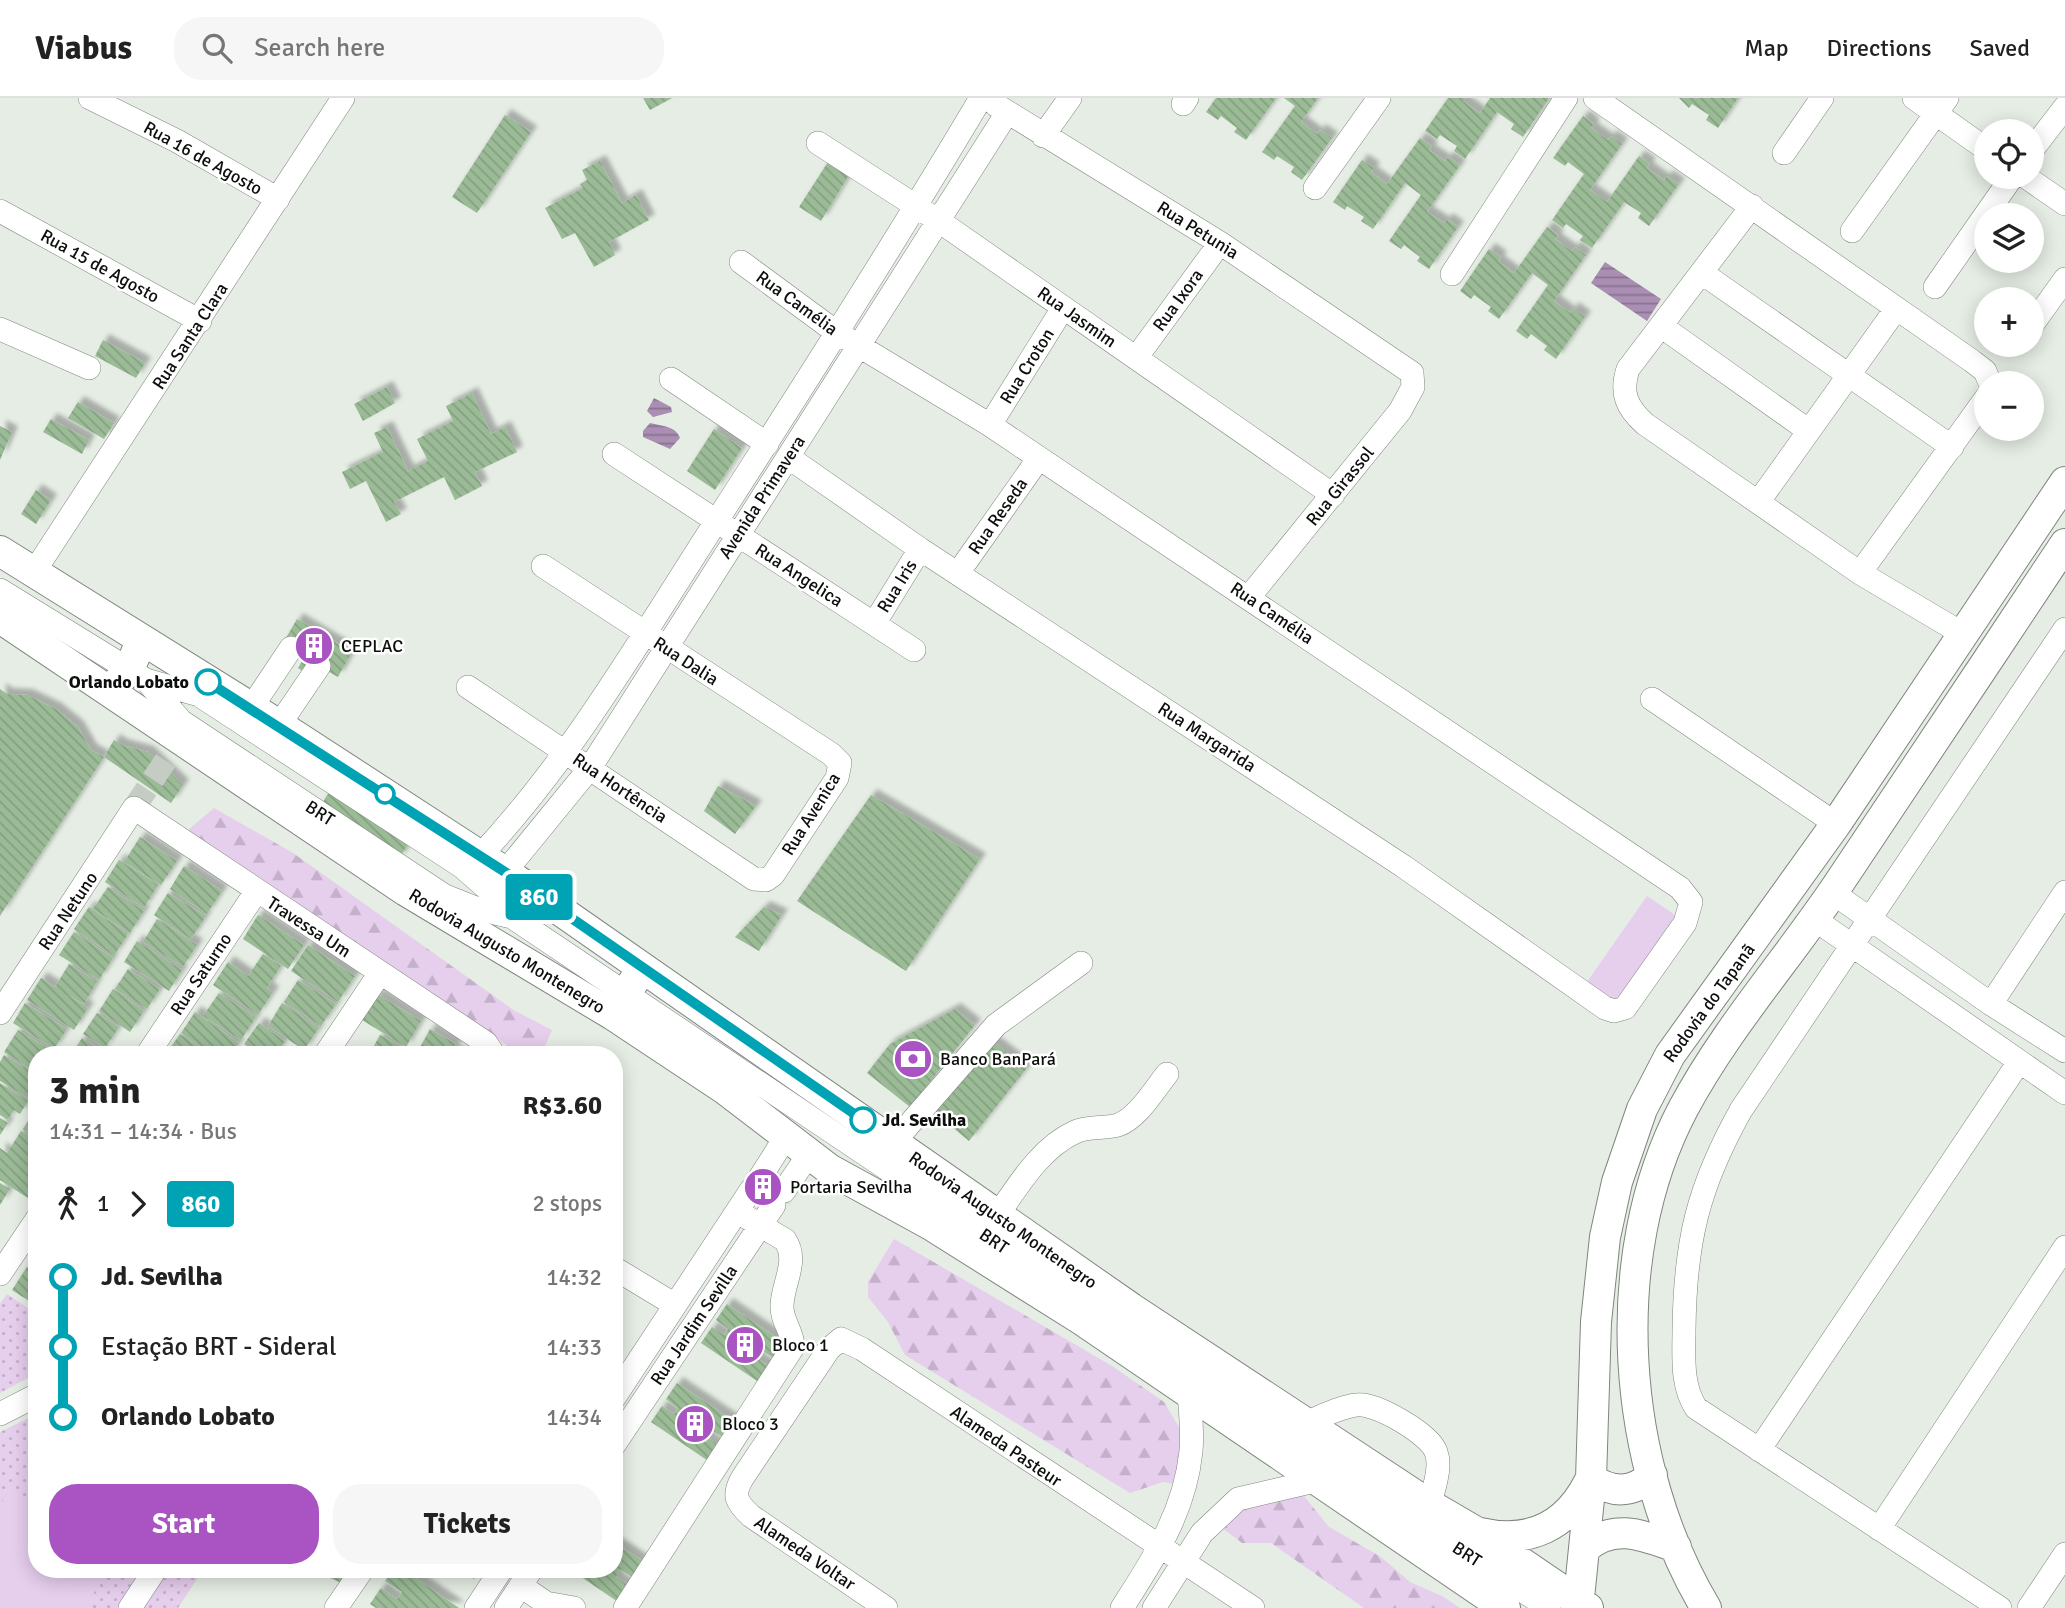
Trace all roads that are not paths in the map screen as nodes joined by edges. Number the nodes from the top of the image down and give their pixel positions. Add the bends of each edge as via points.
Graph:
1 (90, 98) edge
2 (343, 98) edge
3 (983, 98) edge
4 (1070, 98) edge
5 (1379, 98) edge
6 (1566, 98) edge
7 (1595, 98) edge
8 (1822, 98) edge
9 (1914, 98) edge
10 (1941, 106) edge
11 (2065, 107) edge
12 (1007, 113) junction
13 (2044, 134) edge
14 (1043, 136) junction
15 (1974, 138) edge
16 (818, 143) dead end
17 (1784, 153) dead end
18 (1315, 188) dead end
19 (2004, 189) edge
20 (2043, 189) edge
21 (278, 199) junction
22 (2065, 204) edge
23 (1752, 206) junction
24 (916, 208) junction
25 (0, 211) edge
26 (939, 221) junction
27 (1852, 231) dead end
28 (1220, 243) junction
29 (741, 262) dead end
30 (1702, 273) junction
31 (1452, 274) dead end
32 (2065, 279) edge
33 (1935, 287) dead end
34 (1063, 308) junction
35 (2044, 308) edge
36 (1896, 309) junction
37 (200, 321) junction
38 (1661, 326) junction
39 (0, 329) edge
40 (836, 332) junction
41 (858, 346) junction
42 (1136, 358) junction
43 (1408, 367) joint
44 (89, 368) dead end
45 (1985, 371) edge
46 (1849, 375) junction
47 (671, 379) dead end
48 (1974, 415) edge
49 (990, 425) junction
50 (1809, 431) junction
51 (767, 444) junction
52 (1952, 447) junction
53 (614, 454) dead end
54 (788, 457) junction
55 (1039, 458) junction
56 (2065, 482) edge
57 (1334, 495) junction
58 (1759, 501) junction
59 (717, 521) junction
60 (737, 535) junction
61 (2065, 544) edge
62 (920, 549) junction
63 (0, 551) edge
64 (543, 566) dead end
65 (34, 572) junction
66 (958, 573) junction
67 (1860, 573) junction
68 (0, 590) edge
69 (1249, 597) junction
70 (874, 624) junction
71 (3, 626) edge
72 (2065, 629) edge
73 (644, 634) junction
74 (1963, 634) junction
75 (141, 641) junction
76 (291, 648) dead end
77 (665, 648) junction
78 (915, 650) dead end
79 (319, 666) dead end
80 (129, 680) junction
81 (468, 687) dead end
82 (1652, 699) dead end
83 (251, 708) junction
84 (279, 725) junction
85 (566, 752) junction
86 (831, 754) joint
87 (590, 768) junction
88 (134, 808) joint
89 (1836, 824) junction
90 (480, 856) junction
91 (505, 872) junction
92 (773, 875) joint
93 (256, 892) junction
94 (2065, 892) edge
95 (1833, 893) junction
96 (512, 917) junction
97 (1814, 919) junction
98 (1872, 920) junction
99 (1854, 946) junction
100 (1081, 963) dead end
101 (642, 968) junction
102 (380, 972) junction
103 (1991, 1003) junction
104 (619, 1004) junction
105 (1625, 1008) joint
106 (0, 1013) edge
107 (153, 1046) edge
108 (331, 1046) edge
109 (486, 1046) edge
110 (2065, 1051) edge
111 (2019, 1062) junction
112 (1167, 1074) dead end
113 (2065, 1093) edge
114 (785, 1138) junction
115 (893, 1143) junction
116 (809, 1154) junction
117 (751, 1190) junction
118 (997, 1216) junction
119 (761, 1224) junction
120 (28, 1232) edge
121 (2065, 1247) edge
122 (623, 1273) edge
123 (0, 1274) edge
124 (675, 1305) junction
125 (623, 1384) edge
126 (1189, 1391) junction
127 (28, 1400) edge
128 (0, 1414) edge
129 (782, 1419) joint
130 (1305, 1423) junction
131 (623, 1431) edge
132 (1759, 1450) junction
133 (1652, 1475) junction
134 (1591, 1479) junction
135 (1319, 1480) junction
136 (1430, 1505) junction
137 (1176, 1516) junction
138 (1879, 1529) junction
139 (1202, 1533) junction
140 (1478, 1533) junction
141 (1161, 1547) junction
142 (1676, 1547) junction
143 (1585, 1548) junction
144 (2065, 1554) edge
145 (1184, 1562) junction
146 (150, 1578) edge
147 (356, 1578) edge
148 (496, 1578) edge
149 (526, 1578) edge
150 (1581, 1606) edge
151 (130, 1608) edge
152 (335, 1608) edge
153 (476, 1608) edge
154 (506, 1608) edge
155 (574, 1608) edge
156 (625, 1608) edge
157 (886, 1608) edge
158 (1122, 1608) edge
159 (1154, 1608) edge
160 (1253, 1608) edge
161 (1505, 1608) edge
162 (1549, 1608) edge
163 (1706, 1608) edge
164 (2000, 1608) edge
165 (2029, 1608) edge

1 - 21 street, Rua 16 de Agosto
2 - 21 street, Rua Santa Clara
3 - 12 street, Rua Petunia
3 - 24 street, Avenida Primavera
4 - 14 street
5 - 18 street
6 - 31 street
7 - 23 street
8 - 17 street
9 - 10 street
10 - 15 street
10 - 27 street
11 - 13 street
12 - 14 street, Rua Petunia
12 - 26 street, Avenida Primavera
14 - 28 street, Rua Petunia
16 - 24 street, Rua Jasmim
19 - 33 street
20 - 22 street
21 - 37 street, Rua Santa Clara
23 - 30 street
23 - 36 street
24 - 26 street, Rua Jasmim
24 - 40 street, Avenida Primavera
25 - 37 street, Rua 15 de Agosto
26 - 34 street, Rua Jasmim
26 - 41 street, Avenida Primavera
28 - 42 street, Rua Ixora
28 - 43 street, Rua Petunia
29 - 40 street, Rua Camélia
30 - 38 street
30 - 46 street
32 - 35 street
34 - 42 street, Rua Jasmim
34 - 49 street, Rua Croton
36 - 45 street
36 - 46 street
37 - 65 street, Rua Santa Clara
38 - 50 street
38 - 58 street via 1628,369 1624,392 1628,407 1645,424
39 - 44 street
40 - 41 street, Rua Camélia
40 - 51 street, Avenida Primavera
41 - 49 street, Rua Camélia
41 - 54 street, Avenida Primavera
42 - 57 street, Rua Jasmim
43 - 57 street, Rua Girassol via 1414,378 1408,397
46 - 50 street
46 - 52 street
47 - 51 street
48 - 52 street
49 - 55 street, Rua Camélia
50 - 58 street
51 - 59 street, Avenida Primavera
52 - 67 street
53 - 59 street, Rua Angelica
54 - 60 street, Avenida Primavera
54 - 62 street, Rua Margarida
55 - 66 street, Rua Reseda
55 - 69 street, Rua Camélia
56 - 74 main road, Rodovia do Tapanã
57 - 69 street, Rua Girassol
58 - 67 street
59 - 60 street, Rua Angelica
59 - 73 street, Avenida Primavera
60 - 70 street, Rua Angelica
60 - 77 street, Avenida Primavera
61 - 95 main road, Rodovia do Tapanã
62 - 66 street, Rua Margarida
62 - 70 street, Rua Iris
63 - 65 main road, Rodovia Augusto Montenegro
64 - 73 street, Rua Dalia
65 - 75 main road, Rodovia Augusto Montenegro
66 - 105 street, Rua Margarida via 1403,866 1598,1004 1614,1012
67 - 74 street
68 - 80 street, BRT
69 - 105 street, Rua Camélia via 1689,897 1691,911 1685,923
70 - 78 street, Rua Angelica
71 - 80 main road, Rodovia Augusto Montenegro
72 - 98 street
73 - 77 street, Rua Dalia
73 - 85 street, Avenida Primavera
74 - 89 main road, Rodovia do Tapanã
75 - 80 main road
75 - 83 main road, Rodovia Augusto Montenegro
76 - 83 street
77 - 86 street, Rua Dalia
77 - 87 street, Avenida Primavera
79 - 84 street
80 - 96 street, BRT via 181,721 445,896
80 - 96 street, BRT via 199,695 461,866
80 - 104 main road, Rodovia Augusto Montenegro via 406,891
81 - 85 street, Rua Hortência
82 - 89 street
83 - 84 main road, Rodovia Augusto Montenegro
84 - 90 main road, Rodovia Augusto Montenegro
85 - 87 street, Rua Hortência
85 - 90 street, Avenida Primavera via 523,810
86 - 92 street, Rua Avenica via 840,763 837,778
87 - 91 street, Avenida Primavera
87 - 92 street, Rua Hortência via 754,879
88 - 93 street, Travessa Um
88 - 106 street, Rua Netuno
89 - 134 main road, Rodovia do Tapanã via 1670,1055 1629,1141 1603,1249
90 - 91 main road, Rodovia Augusto Montenegro
91 - 101 main road, Rodovia Augusto Montenegro
93 - 102 street, Travessa Um
93 - 107 street, Rua Saturno
94 - 103 street
95 - 97 main road, Rodovia do Tapanã
95 - 98 street
96 - 104 street, BRT
97 - 99 street
97 - 133 main road, Rodovia do Tapanã via 1684,1107 1654,1184 1636,1265 1632,1325 1635,1397
98 - 99 street
98 - 103 street
99 - 111 street
99 - 132 street via 1741,1110 1709,1170 1693,1227 1684,1298 1688,1391 1703,1415
100 - 115 street via 996,1025
101 - 104 main road
101 - 115 main road, Rodovia Augusto Montenegro
102 - 108 street
102 - 109 street, Travessa Um
103 - 110 street
104 - 114 main road, Rodovia Augusto Montenegro
104 - 162 street, BRT
111 - 113 street
111 - 132 street
112 - 118 street via 1119,1125 1076,1131 1055,1145 1024,1176
114 - 116 main road, Rodovia Augusto Montenegro
114 - 117 street, Rua Jardim Sevilla
115 - 118 main road, Rodovia Augusto Montenegro
116 - 119 street, Rua Jardim Sevilla
116 - 126 main road, Rodovia Augusto Montenegro via 1012,1275
117 - 119 street via 743,1215
117 - 124 street, Rua Jardim Sevilla
118 - 130 main road, Rodovia Augusto Montenegro
119 - 131 street, Rua Jardim Sevilla
119 - 156 street via 785,1240 791,1252 782,1303 793,1335 792,1353
120 - 123 street
121 - 138 street
122 - 124 street
124 - 125 street, Rua Jardim Sevilla
126 - 135 main road, Rodovia Augusto Montenegro
126 - 137 street via 1192,1449
127 - 128 street
129 - 141 street, Alameda Pasteur via 829,1349 836,1341 845,1340
129 - 157 street, Alameda Voltar via 737,1487 737,1501 751,1516
130 - 136 main road, Rodovia Augusto Montenegro
130 - 136 street via 1354,1405 1367,1404 1384,1411 1436,1450 1438,1464
132 - 138 street
133 - 134 main road via 1635,1487 1615,1490
133 - 142 main road, Rodovia do Tapanã
134 - 140 main road via 1565,1517 1545,1530 1523,1537
134 - 143 main road, Rodovia do Tapanã
135 - 139 street via 1237,1499
135 - 161 main road, Rodovia Augusto Montenegro
136 - 140 main road, Rodovia Augusto Montenegro
137 - 139 street
137 - 141 street
138 - 164 street
139 - 145 street
140 - 150 main road, Rodovia Augusto Montenegro
141 - 145 street, Alameda Pasteur
141 - 158 street
142 - 143 main road via 1620,1532 1601,1536
142 - 163 main road, Rodovia do Tapanã
143 - 150 main road, Rodovia do Tapanã
144 - 165 street
145 - 159 street
145 - 160 street, Alameda Pasteur
146 - 151 street
147 - 152 street
148 - 153 street
149 - 154 street
149 - 155 street via 546,1603

